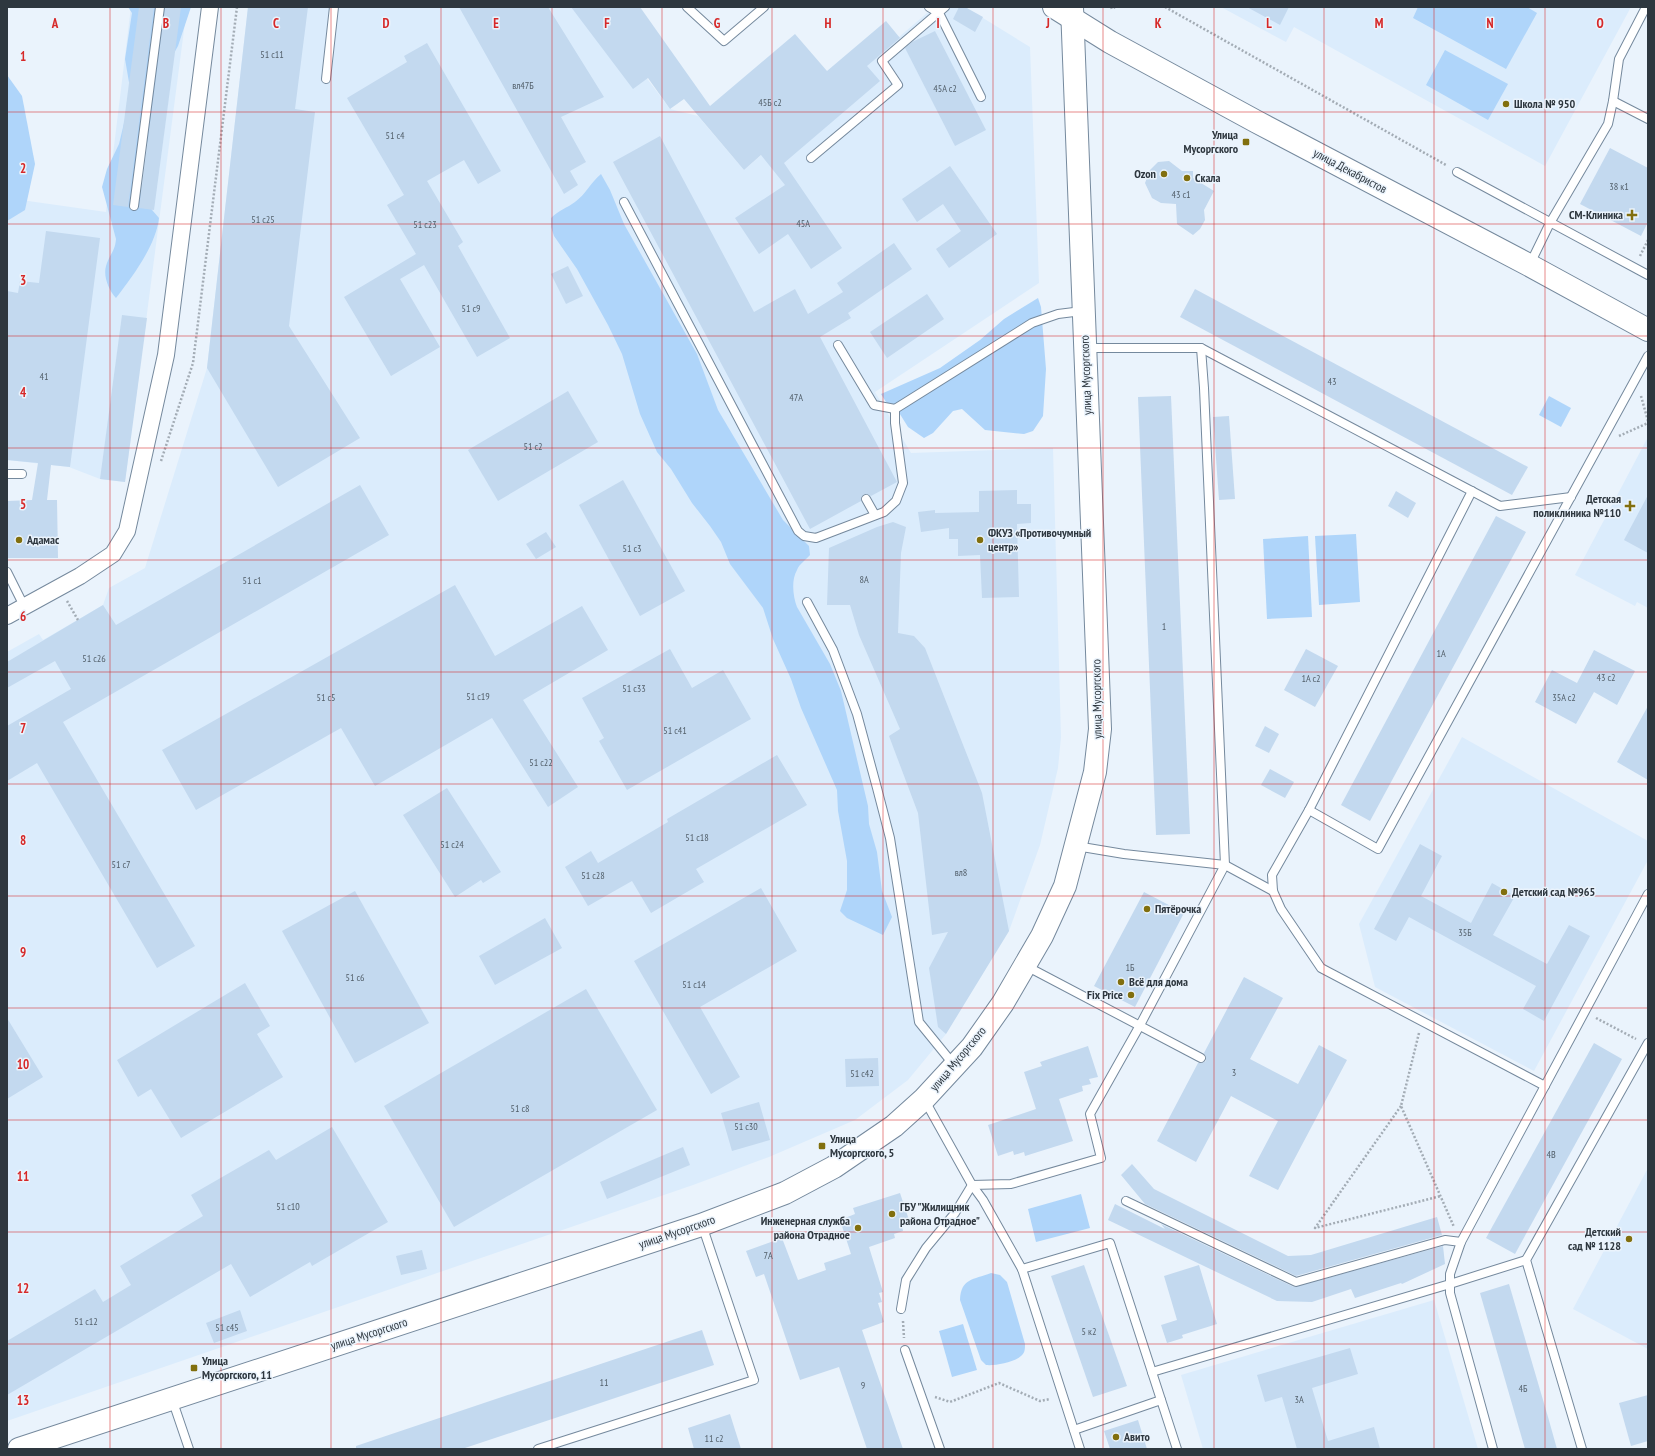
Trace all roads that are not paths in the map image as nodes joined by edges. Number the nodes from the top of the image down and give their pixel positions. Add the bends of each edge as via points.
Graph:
1 (160, 7) edge
2 (210, 7) edge
3 (334, 7) edge
4 (687, 7) edge
5 (764, 7) edge
6 (929, 7) edge
7 (945, 7) edge
8 (1054, 7) edge
9 (1646, 7) edge
10 (939, 13) junction
11 (1072, 13) edge
12 (326, 79) dead end
13 (981, 97) dead end
14 (1613, 101) junction
15 (1648, 119) edge
16 (811, 158) dead end
17 (1457, 172) road end
18 (624, 202) dead end
19 (134, 206) dead end
20 (1550, 223) junction
21 (1529, 265) junction
22 (1648, 275) edge
23 (1083, 311) junction
24 (1648, 330) edge
25 (838, 345) dead end
26 (1084, 348) junction
27 (1201, 348) junction
28 (1648, 356) edge
29 (895, 409) junction
30 (7, 474) edge
31 (22, 474) dead end
32 (1472, 491) junction
33 (1571, 497) junction
34 (866, 499) dead end
35 (875, 515) junction
36 (7, 572) edge
37 (807, 602) dead end
38 (24, 606) junction
39 (7, 616) edge
40 (1309, 810) junction
41 (1076, 846) junction
42 (1225, 865) junction
43 (1273, 891) junction
44 (1648, 894) edge
45 (1025, 966) junction
46 (1139, 1027) junction
47 (1648, 1044) edge
48 (1201, 1058) dead end
49 (954, 1066) junction
50 (1545, 1086) junction
51 (924, 1099) junction
52 (972, 1185) junction
53 (1126, 1201) dead end
54 (701, 1225) junction
55 (1461, 1242) junction
56 (1526, 1260) junction
57 (1022, 1270) junction
58 (1450, 1284) junction
59 (901, 1309) road end
60 (905, 1350) road end
61 (1152, 1372) junction
62 (172, 1398) junction
63 (1161, 1400) junction
64 (1074, 1430) junction
65 (47, 1445) edge
66 (19, 1449) edge
67 (189, 1449) edge
68 (538, 1449) edge
69 (940, 1449) edge
70 (1080, 1449) edge
71 (1177, 1449) edge
72 (1493, 1449) edge
73 (1582, 1449) edge

1 - 19 lane
2 - 38 street via 166,355 127,531 113,554 80,576
3 - 12 lane
4 - 5 lane via 724,42
6 - 10 lane
7 - 10 lane
8 - 11 street, улица Декабристов
9 - 14 lane via 1619,59
10 - 13 lane
10 - 16 lane via 882,61 898,85
11 - 21 street, улица Декабристов via 1257,122
11 - 23 street, улица Мусоргского
14 - 15 lane
14 - 20 lane via 1608,124
17 - 20 lane
18 - 35 lane via 798,530 804,536 816,538
20 - 21 lane
20 - 22 lane
21 - 24 street, улица Декабристов
23 - 26 street, улица Мусоргского
23 - 29 lane via 1058,314 1032,323
25 - 29 lane via 874,405
26 - 27 lane
26 - 41 street, улица Мусоргского via 1100,729 1095,772
27 - 32 lane
27 - 42 lane
28 - 33 lane
29 - 35 lane via 904,483 896,501 884,512
30 - 31 lane
32 - 33 lane via 1500,506
32 - 40 lane
33 - 40 lane via 1378,849
34 - 35 lane
36 - 38 lane
37 - 49 lane via 833,650 857,714 877,788 890,838 919,1022
38 - 39 street
40 - 43 lane via 1272,875
41 - 42 lane
41 - 45 street, улица Мусоргского via 1064,886 1042,936
42 - 43 lane
42 - 46 lane
43 - 50 lane via 1281,909 1321,968
44 - 50 lane
45 - 46 lane
45 - 49 street, улица Мусоргского via 972,1047
46 - 48 lane
46 - 52 lane via 1090,1114 1101,1158 1011,1184
47 - 56 lane
49 - 51 street, улица Мусоргского
50 - 55 lane
51 - 52 lane
51 - 54 street, улица Мусоргского via 894,1126 834,1167 785,1192
52 - 57 lane via 984,1200
52 - 59 lane via 955,1213 926,1248 906,1280
53 - 55 lane via 1296,1282 1445,1240
54 - 62 street, улица Мусоргского
54 - 68 lane via 754,1380
55 - 58 lane via 1450,1274
56 - 58 lane
56 - 73 lane
57 - 61 lane via 1110,1243
57 - 64 lane
58 - 61 lane
58 - 72 lane via 1450,1293
60 - 69 lane
61 - 63 lane
62 - 65 street, улица Мусоргского
62 - 67 lane
63 - 64 lane
63 - 71 lane
64 - 70 lane
65 - 66 street, улица Мусоргского

